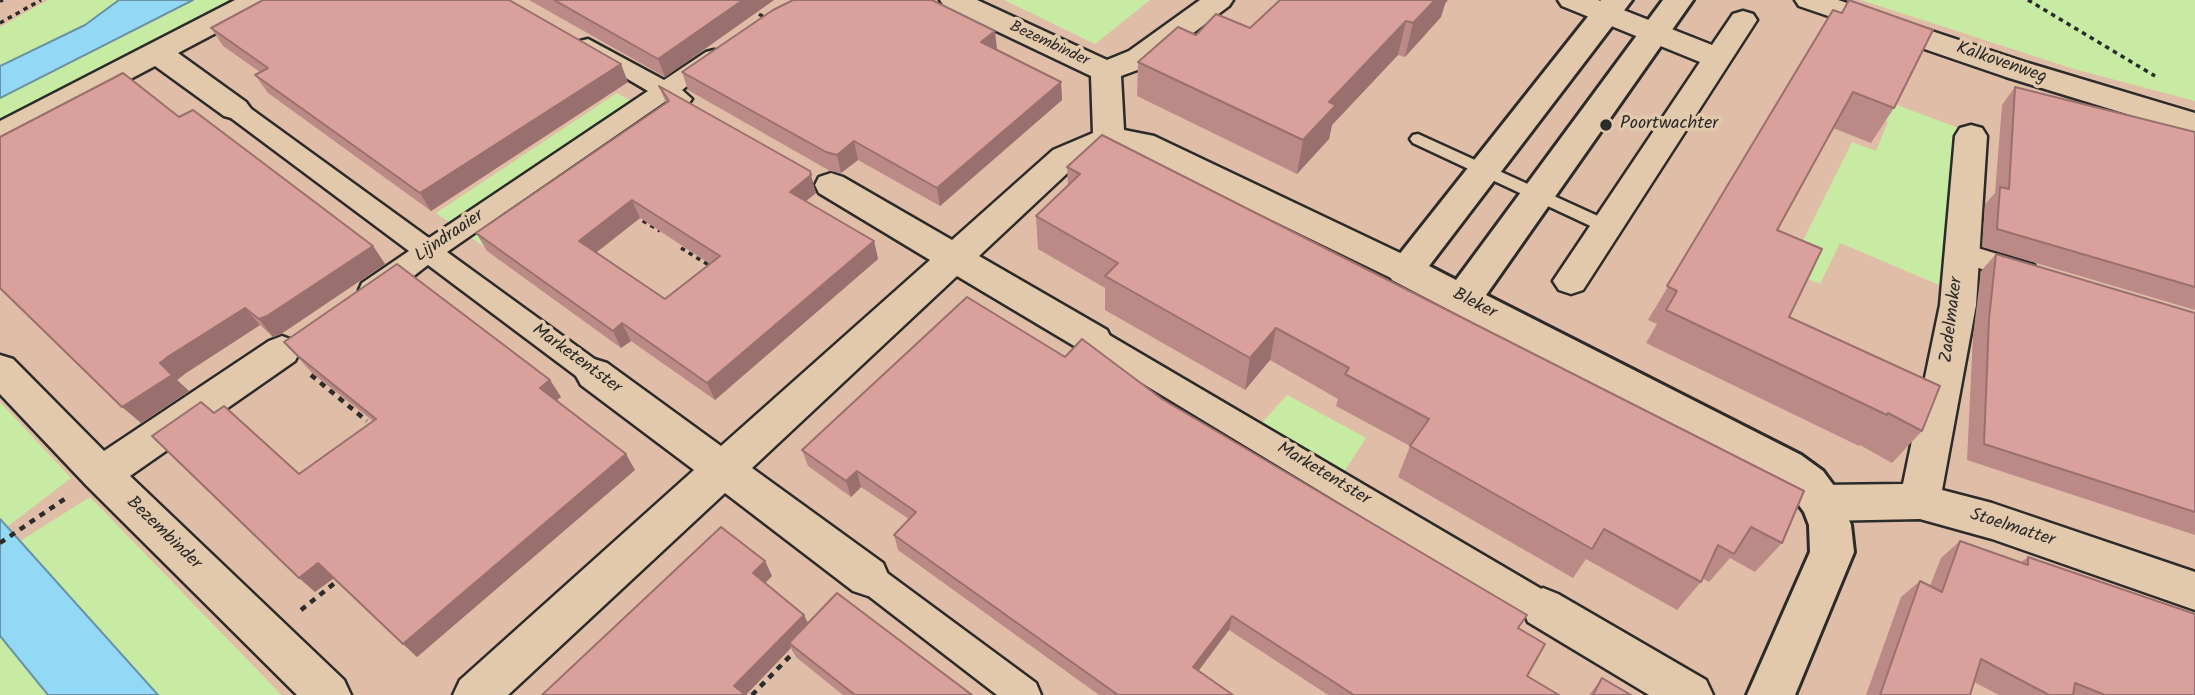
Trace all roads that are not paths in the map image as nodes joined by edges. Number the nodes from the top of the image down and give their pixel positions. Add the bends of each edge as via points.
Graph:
1 (257, 0) edge
2 (954, 0) edge
3 (1219, 0) edge
4 (1572, 0) edge
5 (1678, 0) edge
6 (1809, 0) edge
7 (1611, 7) edge
8 (769, 20) edge
9 (1743, 20) dead end
10 (1654, 33) junction
11 (568, 35) edge
12 (156, 52) junction
13 (1717, 58) junction
14 (1106, 71) junction
15 (665, 91) junction
16 (235, 108) joint
17 (705, 114) edge
18 (2195, 124) edge
19 (0, 134) edge
20 (1971, 136) dead end
21 (1109, 139) junction
22 (1418, 139) dead end
23 (1483, 170) junction
24 (820, 179) dead end
25 (1539, 196) junction
26 (1605, 226) junction
27 (428, 252) junction
28 (1961, 253) junction
29 (955, 258) junction
30 (1405, 270) junction
31 (2052, 280) edge
32 (1571, 281) dead end
33 (1463, 299) junction
34 (350, 305) edge
35 (1094, 340) joint
36 (294, 343) edge
37 (0, 370) edge
38 (594, 374) joint
39 (724, 469) junction
40 (101, 474) junction
41 (1920, 501) junction
42 (1822, 503) junction
43 (868, 577) joint
44 (2195, 591) edge
45 (1543, 608) joint
46 (328, 695) edge
47 (476, 695) edge
48 (1024, 695) edge
49 (1690, 695) edge
50 (1770, 695) edge

1 - 12 street
2 - 14 street, Bezembinder
3 - 14 street, Bezembinder via 1140,58
4 - 7 street
5 - 10 street
6 - 18 street, Kalkovenweg
7 - 10 street
7 - 23 street
8 - 15 street, Lijndraaier
9 - 13 street
10 - 13 street
10 - 25 street
11 - 15 street
12 - 16 street
12 - 19 street
13 - 26 street
14 - 21 street, Bezembinder
15 - 17 street
15 - 27 street, Lijndraaier
16 - 27 street
20 - 28 street, Zadelmaker
21 - 29 street via 1064,158
21 - 30 street, Bleker via 1143,144
22 - 23 lane
23 - 25 lane
23 - 30 street
24 - 29 street, Marketentster
25 - 26 lane
25 - 33 street
26 - 32 street
27 - 34 street, Lijndraaier
27 - 38 street, Marketentster
28 - 31 street
28 - 41 street, Zadelmaker via 1958,305
29 - 35 street, Marketentster
29 - 39 street
30 - 33 street, Bleker
33 - 42 street, Bleker via 1786,467 1808,484
35 - 45 street, Marketentster
36 - 40 street
37 - 40 street, Bezembinder
38 - 39 street, Marketentster
39 - 43 street, Marketentster
39 - 47 street
40 - 46 street, Bezembinder
41 - 42 street, Stoelmatter
41 - 44 street, Stoelmatter
42 - 50 street via 1832,552
43 - 48 street, Marketentster
45 - 49 street, Marketentster

